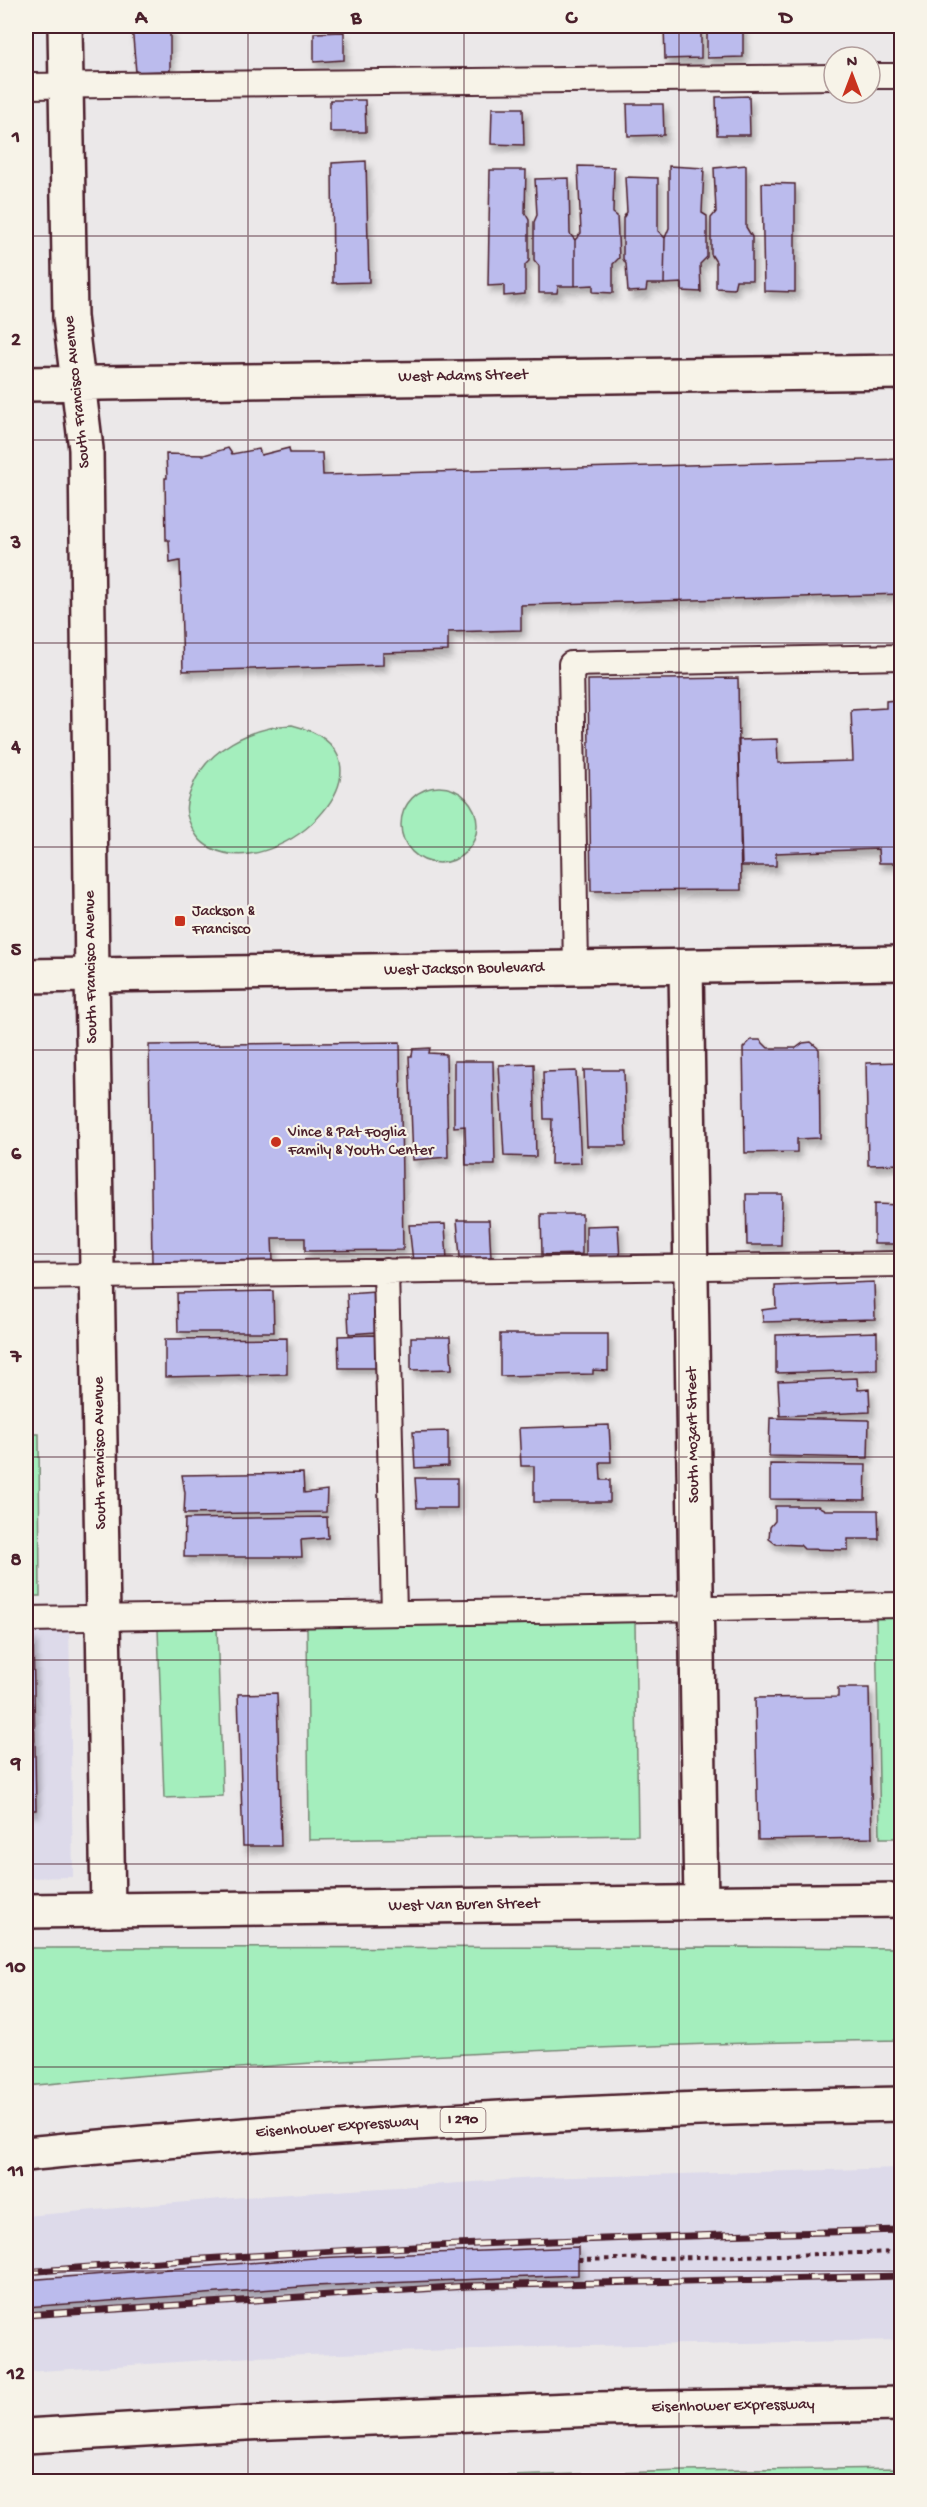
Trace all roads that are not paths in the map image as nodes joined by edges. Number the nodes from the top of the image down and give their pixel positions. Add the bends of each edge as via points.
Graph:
1 (65, 26) edge
2 (882, 76) edge
3 (902, 76) edge
4 (822, 77) edge
5 (66, 85) junction
6 (26, 86) edge
7 (902, 372) edge
8 (78, 383) junction
9 (26, 384) edge
10 (902, 657) edge
11 (902, 963) edge
12 (687, 967) junction
13 (576, 969) junction
14 (92, 975) junction
15 (26, 976) edge
16 (902, 1264) edge
17 (691, 1267) junction
18 (386, 1271) junction
19 (98, 1276) junction
20 (26, 1277) edge
21 (902, 1605) edge
22 (697, 1608) junction
23 (394, 1612) junction
24 (104, 1617) junction
25 (26, 1619) edge
26 (902, 1900) edge
27 (702, 1902) junction
28 (108, 1910) junction
29 (26, 1911) edge
30 (902, 2104) edge
31 (26, 2154) edge
32 (902, 2404) edge
33 (26, 2436) edge

1 - 5 main road, South Francisco Avenue
2 - 3 lane
4 - 5 lane
5 - 6 lane
5 - 8 main road, South Francisco Avenue via 70,317
7 - 8 main road, West Adams Street
8 - 9 main road, West Adams Street
8 - 14 main road, South Francisco Avenue via 86,449
10 - 13 lane via 571,664
11 - 12 main road, West Jackson Boulevard
12 - 13 main road, West Jackson Boulevard
12 - 17 main road, South Mozart Street
13 - 14 main road, West Jackson Boulevard
14 - 15 main road, West Jackson Boulevard
14 - 19 main road, South Francisco Avenue
16 - 17 lane
17 - 18 lane
17 - 22 main road, South Mozart Street
18 - 19 lane
18 - 23 lane
19 - 20 lane
19 - 24 main road, South Francisco Avenue
21 - 22 lane
22 - 23 lane
22 - 27 main road, South Mozart Street
23 - 24 lane
24 - 25 lane
24 - 28 main road, South Francisco Avenue
26 - 27 main road, West Van Buren Street
27 - 28 main road, West Van Buren Street
28 - 29 main road, West Van Buren Street
30 - 31 main road, Eisenhower Expressway / I 290 via 425,2122
32 - 33 main road, Eisenhower Expressway via 597,2409

